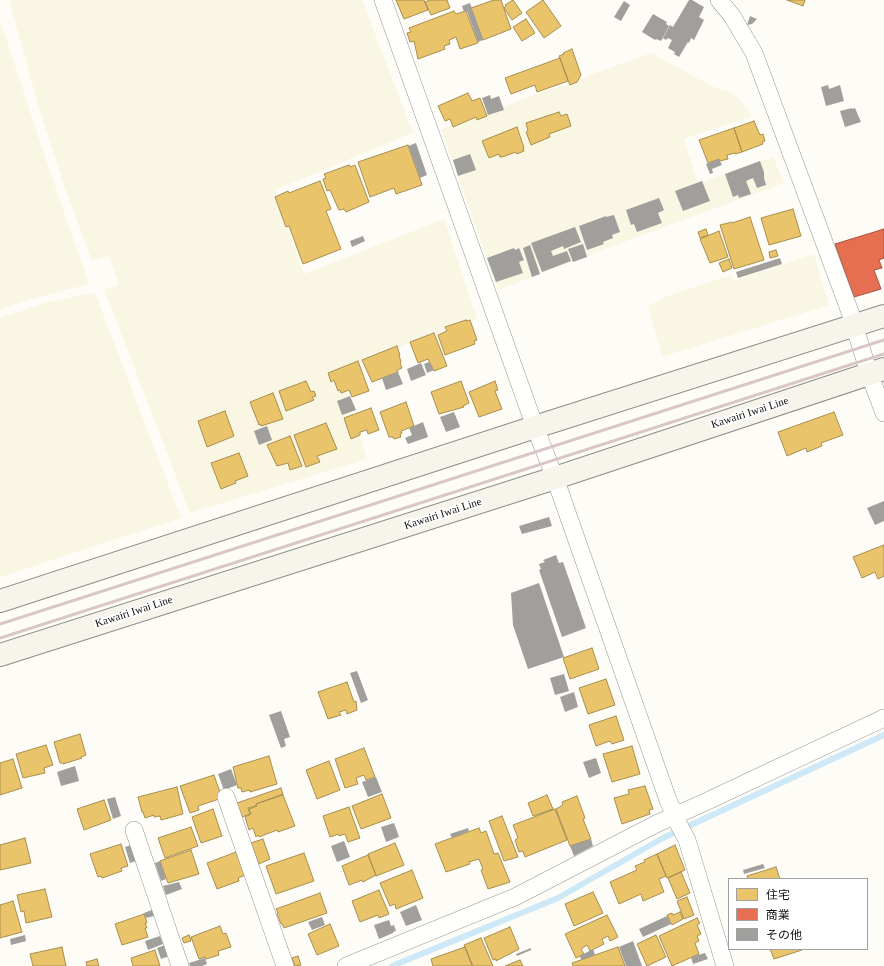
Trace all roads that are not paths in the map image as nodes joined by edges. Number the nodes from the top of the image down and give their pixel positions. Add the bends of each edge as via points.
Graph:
1 (383, 0) edge
2 (719, 0) edge
3 (884, 316) edge
4 (855, 326) junction
5 (877, 371) edge
6 (884, 414) edge
7 (535, 427) junction
8 (555, 478) junction
9 (0, 601) edge
10 (0, 655) edge
11 (884, 718) edge
12 (226, 797) dead end
13 (679, 825) junction
14 (134, 830) dead end
15 (180, 966) edge
16 (285, 966) edge
17 (346, 966) edge
18 (725, 966) edge

1 - 7 street
2 - 4 street via 732,16 754,53
3 - 4 main road
4 - 5 street
4 - 7 main road
5 - 6 street
5 - 8 main road, Kawairi Iwai Line
7 - 8 street
7 - 9 main road
8 - 10 main road, Kawairi Iwai Line
8 - 13 street
11 - 13 street via 702,804
12 - 16 street
13 - 17 street
13 - 18 street via 687,840
14 - 15 street

